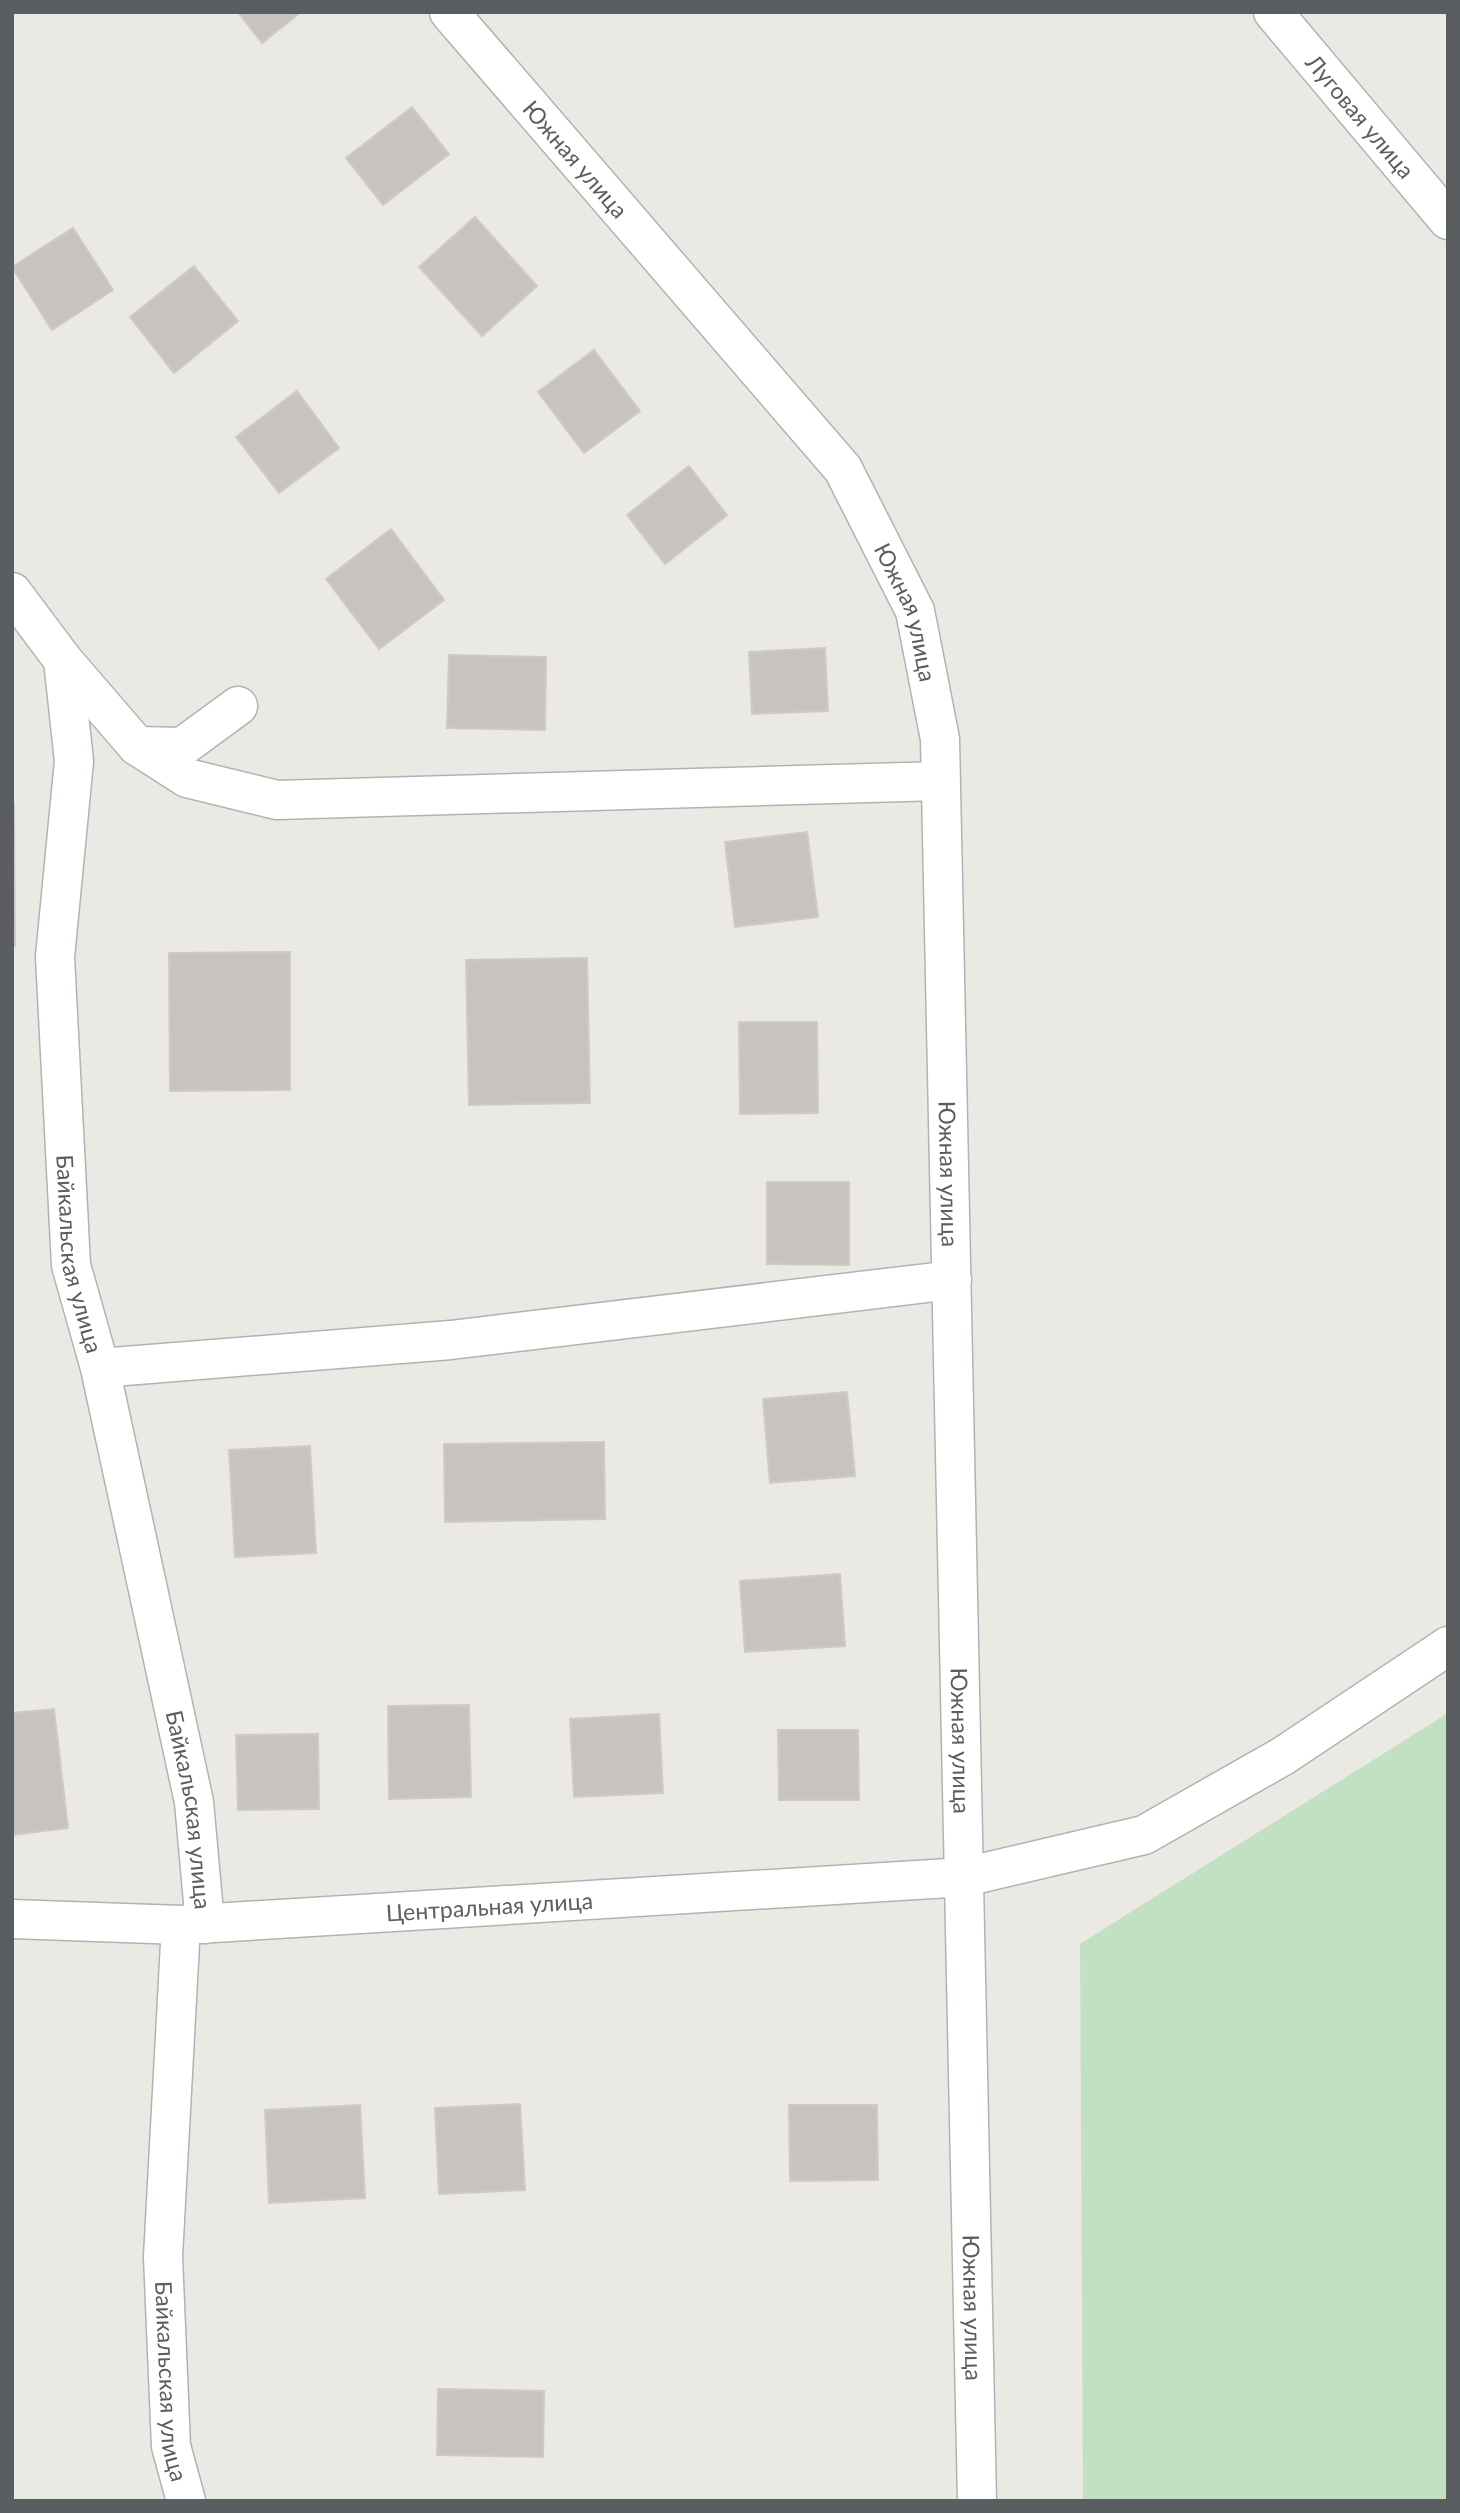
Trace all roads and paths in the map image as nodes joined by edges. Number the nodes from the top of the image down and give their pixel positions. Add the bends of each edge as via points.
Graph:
1 (449, 12) edge
2 (1273, 12) edge
3 (1448, 220) edge
4 (12, 592) edge
5 (63, 660) junction
6 (238, 706) dead end
7 (137, 746) junction
8 (940, 781) junction
9 (952, 1280) junction
10 (100, 1368) junction
11 (1448, 1646) edge
12 (965, 1877) junction
13 (12, 1919) edge
14 (193, 1924) junction
15 (186, 2501) edge
16 (977, 2501) edge

1 - 8 street, Южная улица via 843,469 915,611 940,738
2 - 3 street, Луговая улица
4 - 5 street
5 - 7 street
5 - 10 street, Байкальская улица via 74,761 55,957 71,1265
6 - 7 street via 182,747
7 - 8 street via 187,778 276,800
8 - 9 street, Южная улица
9 - 10 street via 451,1340
9 - 12 street, Южная улица
10 - 14 street, Байкальская улица via 194,1802
11 - 12 street, Центральная улица via 1283,1756 1144,1835
12 - 14 street, Центральная улица
12 - 16 street, Южная улица
13 - 14 street, Центральная улица
14 - 15 street, Байкальская улица via 163,2257 171,2446

